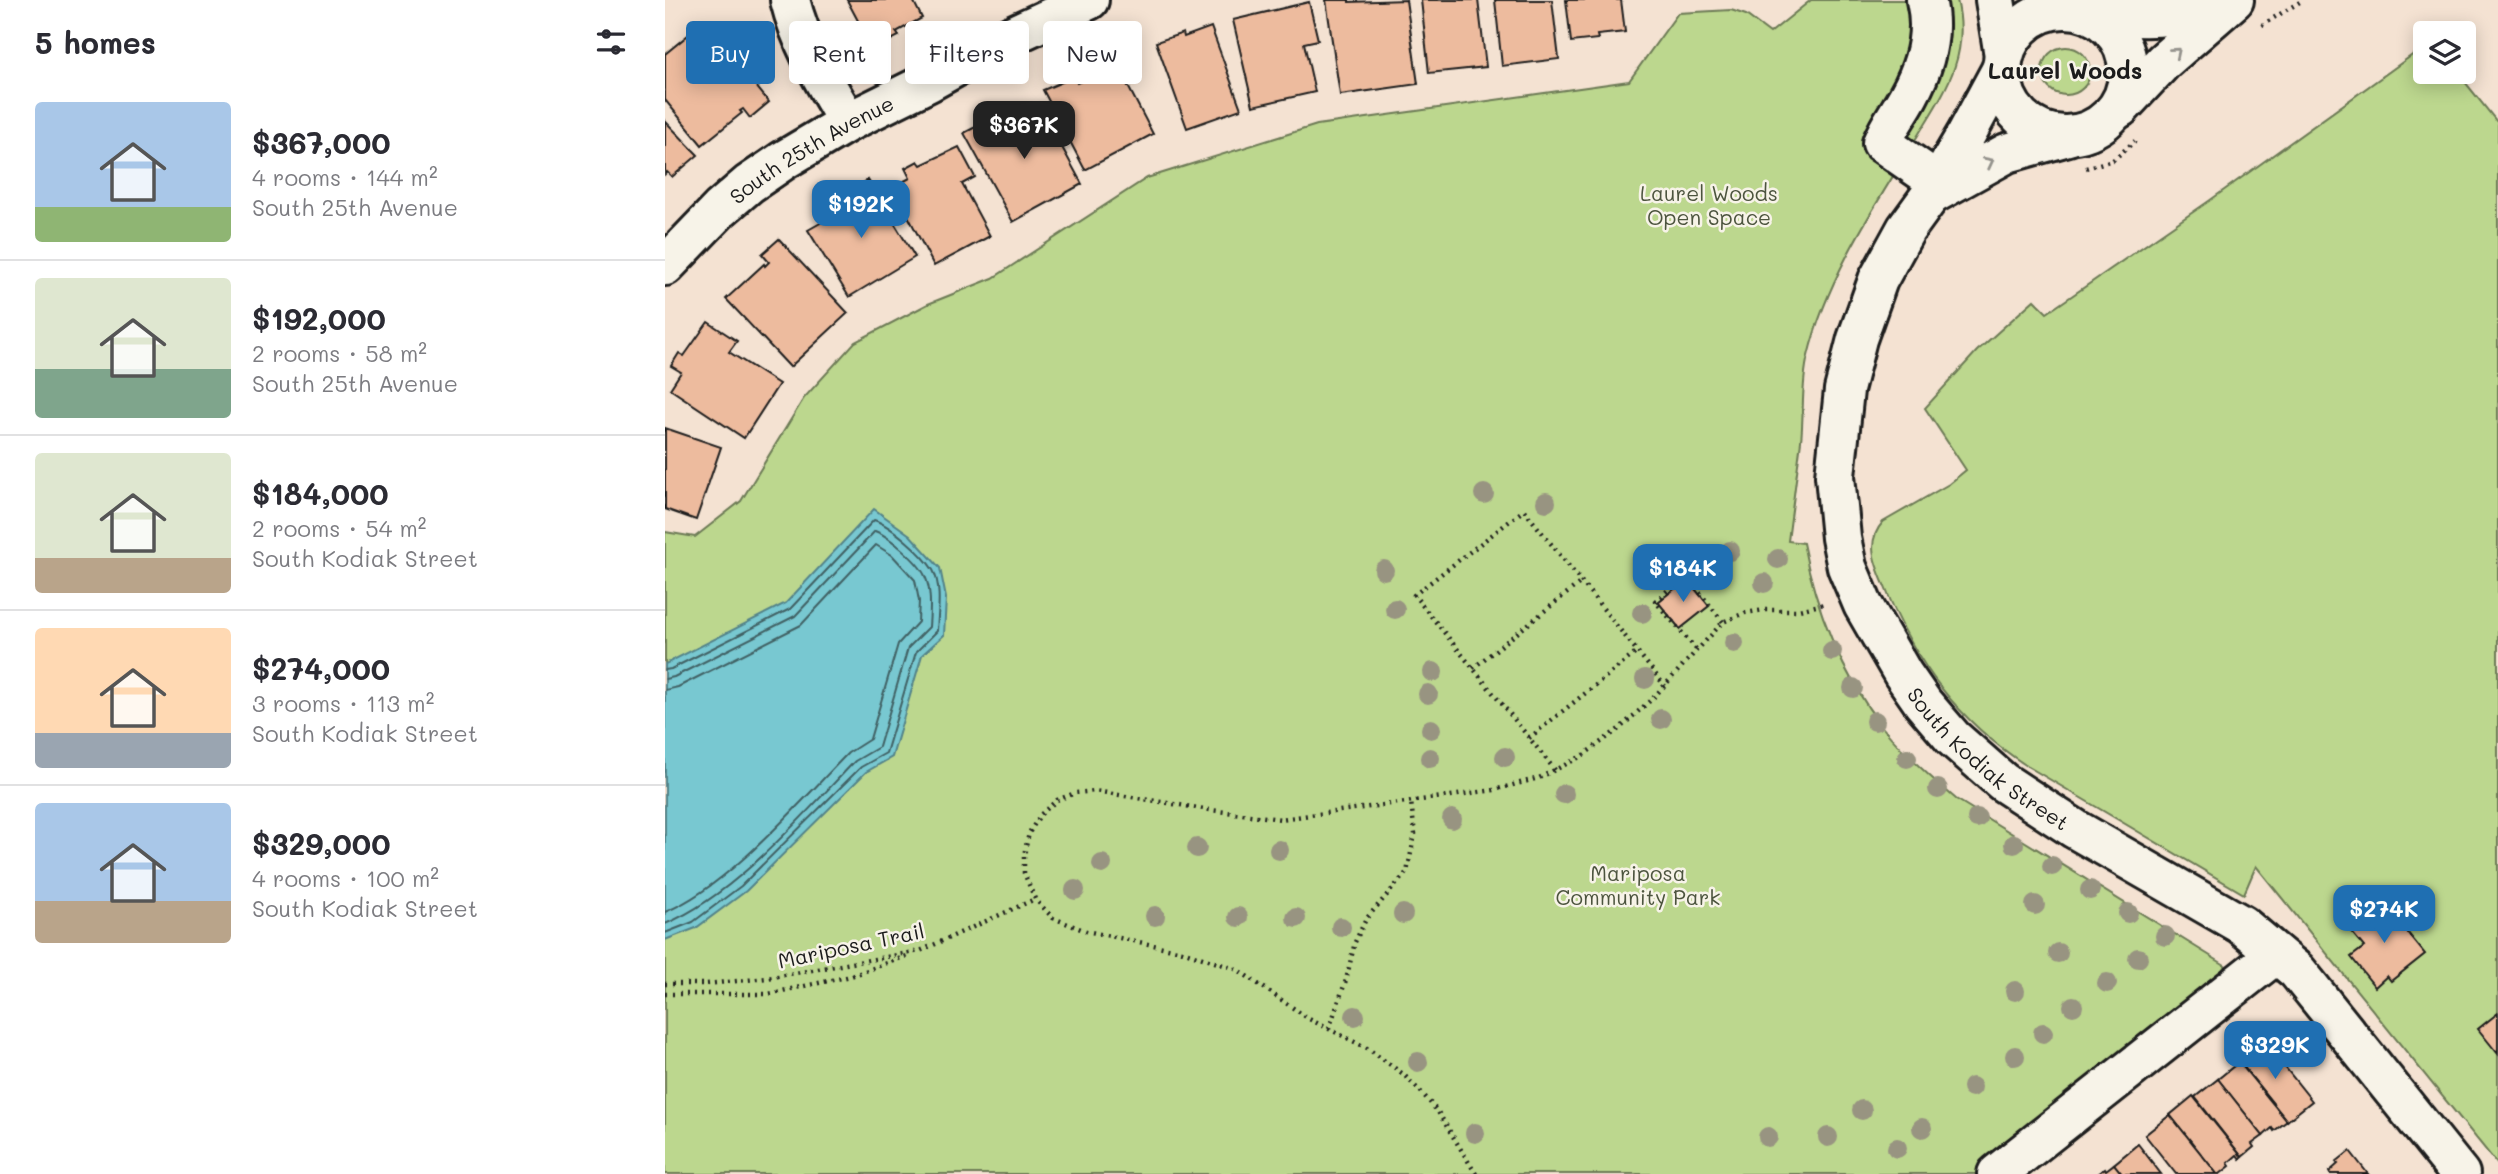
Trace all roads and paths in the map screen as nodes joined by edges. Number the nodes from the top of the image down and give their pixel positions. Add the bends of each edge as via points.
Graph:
1 (790, 0) edge
2 (1089, 0) edge
3 (1926, 0) edge
4 (1995, 0) edge
5 (2234, 0) edge
6 (2076, 8) edge
7 (2003, 62) junction
8 (2110, 116) junction
9 (848, 122) junction
10 (2074, 135) junction
11 (1934, 189) junction
12 (665, 266) edge
13 (1581, 582) junction
14 (1825, 595) dead end
15 (1723, 622) junction
16 (1696, 649) junction
17 (1637, 652) junction
18 (1472, 668) junction
19 (1665, 686) junction
20 (1529, 738) junction
21 (1555, 771) junction
22 (1411, 802) junction
23 (1035, 899) junction
24 (920, 951) junction
25 (2276, 954) junction
26 (665, 984) edge
27 (665, 994) edge
28 (1329, 1029) junction
29 (1476, 1174) edge
30 (1997, 1174) edge
31 (2460, 1174) edge

1 - 9 street via 817,70
2 - 9 street, South 25th Avenue
3 - 11 street via 1930,32 1922,70 1882,144
4 - 7 street
5 - 6 street via 2166,18 2135,19
8 -> 5 street
6 - 7 street via 2033,17 2015,34
6 - 8 street via 2108,24 2128,63 2127,88
7 - 10 street via 2002,81 2011,104 2027,123 2050,134
7 - 11 street, South Kodiak Street
8 - 10 street
9 - 12 street, South 25th Avenue via 749,184
11 -> 10 street, South Kodiak Street via 2007,153
11 - 25 street, South Kodiak Street via 1878,280 1844,390 1835,476 1847,566 1863,605 1923,703 1953,738 2003,782 2242,925
13 - 17 path
13 - 18 path
13 - 18 path via 1524,510 1414,595
14 - 15 path via 1828,603 1745,613
15 - 16 path
15 - 16 path via 1686,575 1655,601
16 - 19 path
17 - 19 path
17 - 20 path
18 - 20 path
19 - 21 path via 1619,729
20 - 21 path
21 - 22 path via 1494,790
22 - 23 path via 1281,819 1095,791 1075,793 1057,800 1029,833 1024,873
22 - 28 path via 1415,834 1407,872 1366,919
23 - 24 path, Mariposa Trail
23 - 28 path via 1064,924 1182,951 1238,970
24 - 26 path, Mariposa Trail via 767,978
24 - 27 path via 851,976 768,994
25 - 30 street
25 - 31 street, South Kodiak Street via 2297,971
28 - 29 path via 1386,1061 1422,1093

